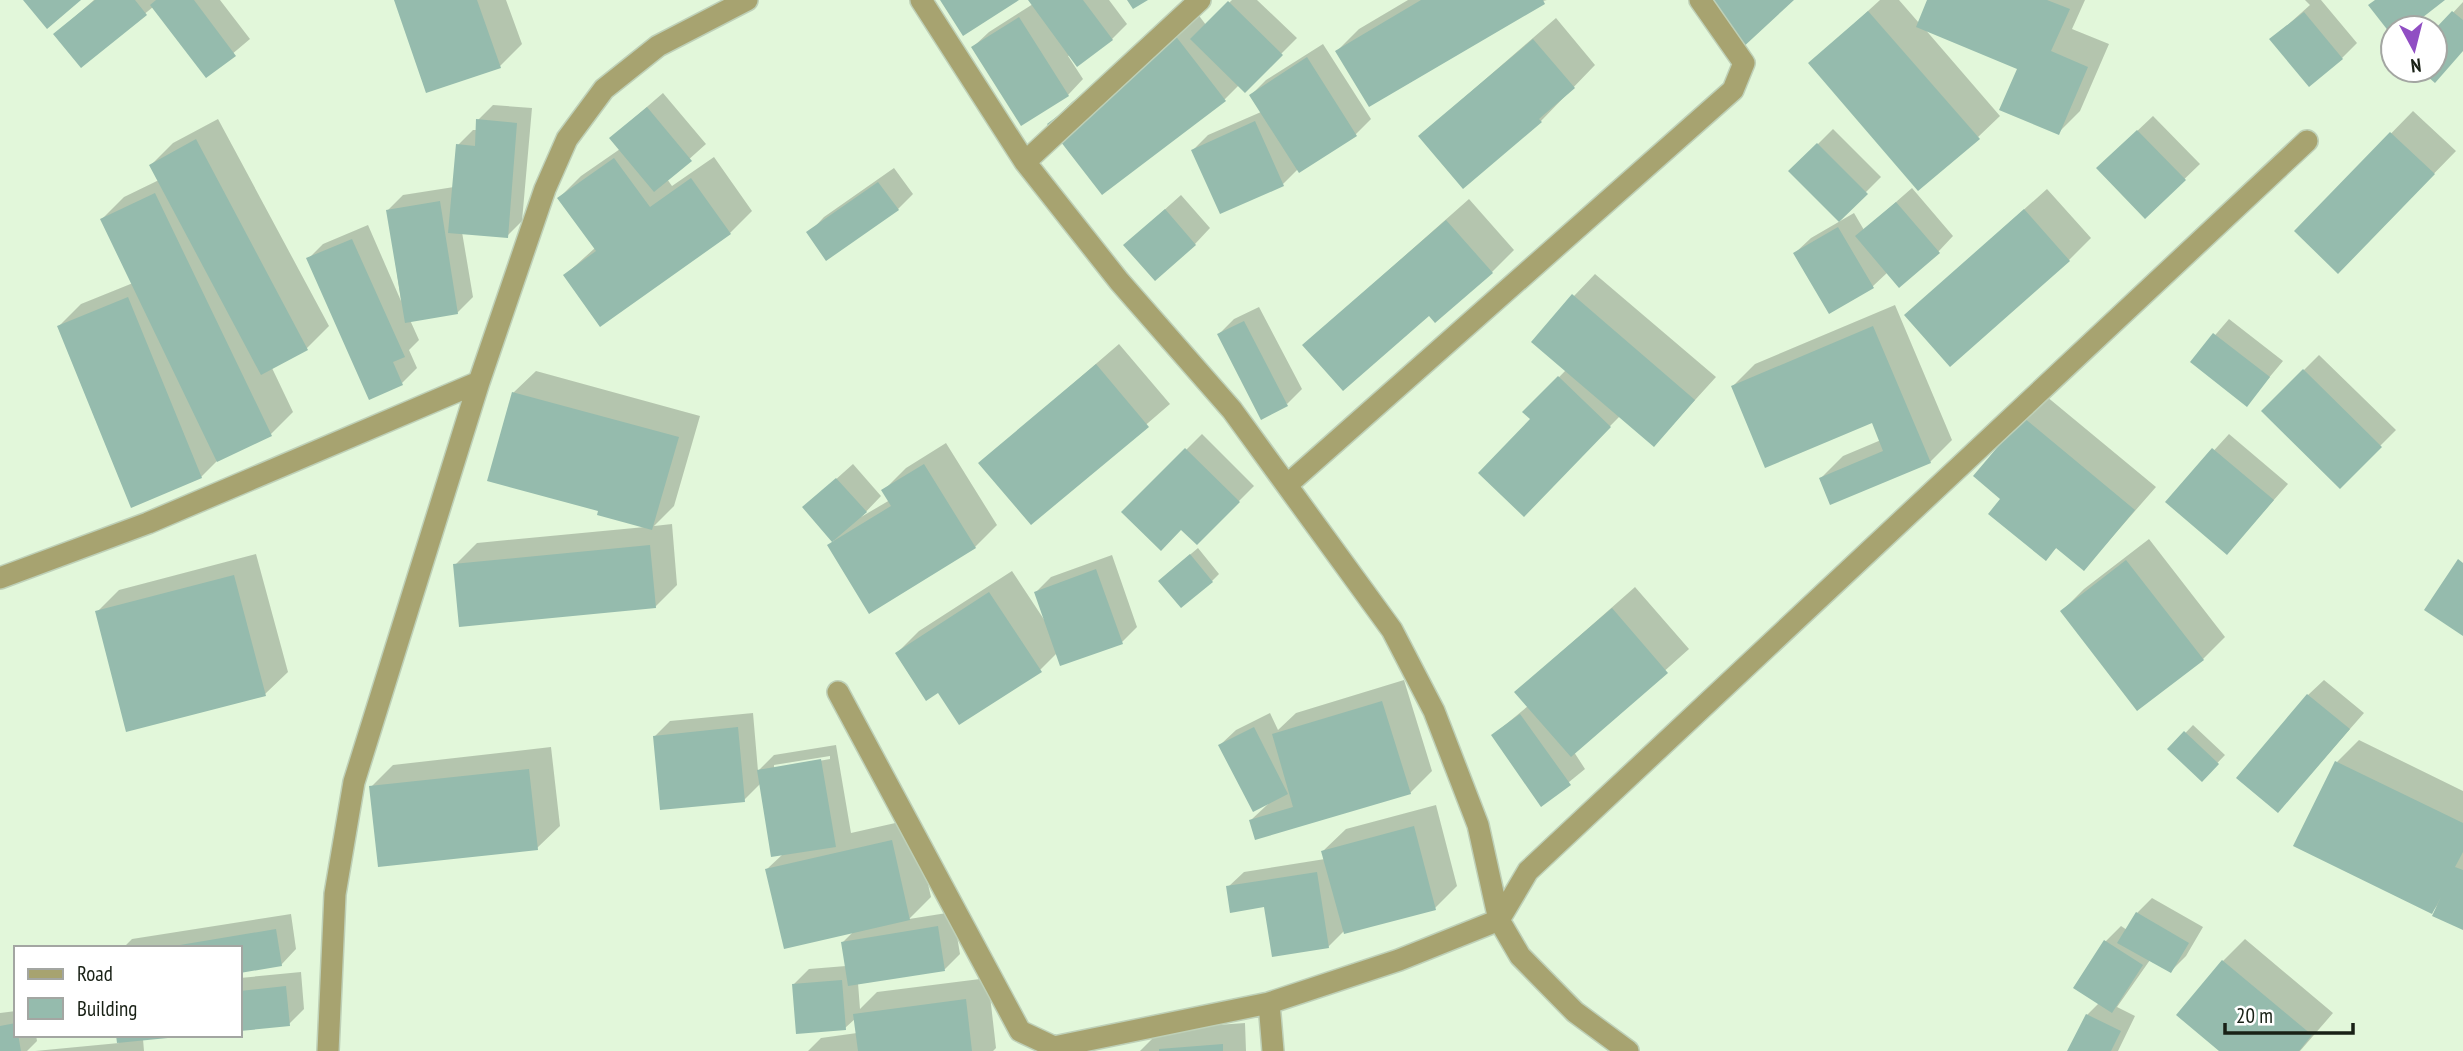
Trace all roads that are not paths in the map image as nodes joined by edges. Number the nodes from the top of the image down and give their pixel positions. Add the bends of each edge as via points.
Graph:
1 (747, 0) edge
2 (921, 0) edge
3 (1200, 0) edge
4 (1700, 0) edge
5 (2307, 141) dead end
6 (1025, 162) junction
7 (479, 382) junction
8 (1287, 485) junction
9 (0, 578) edge
10 (838, 692) dead end
11 (1499, 920) junction
12 (1269, 1003) junction
13 (328, 1051) edge
14 (1273, 1051) edge
15 (1628, 1051) edge

1 - 7 street via 658,46 604,89 567,139 545,189
2 - 6 street
3 - 6 street
4 - 8 street via 1744,63 1733,90
5 - 11 street via 1528,872
6 - 8 street via 1119,281 1232,410
7 - 9 street via 149,523
7 - 13 street via 354,782 335,894
8 - 11 street via 1392,630 1434,711 1478,825
10 - 12 street via 1020,1031 1054,1047
11 - 12 street via 1399,960
11 - 15 street via 1520,956 1575,1012
12 - 14 street

